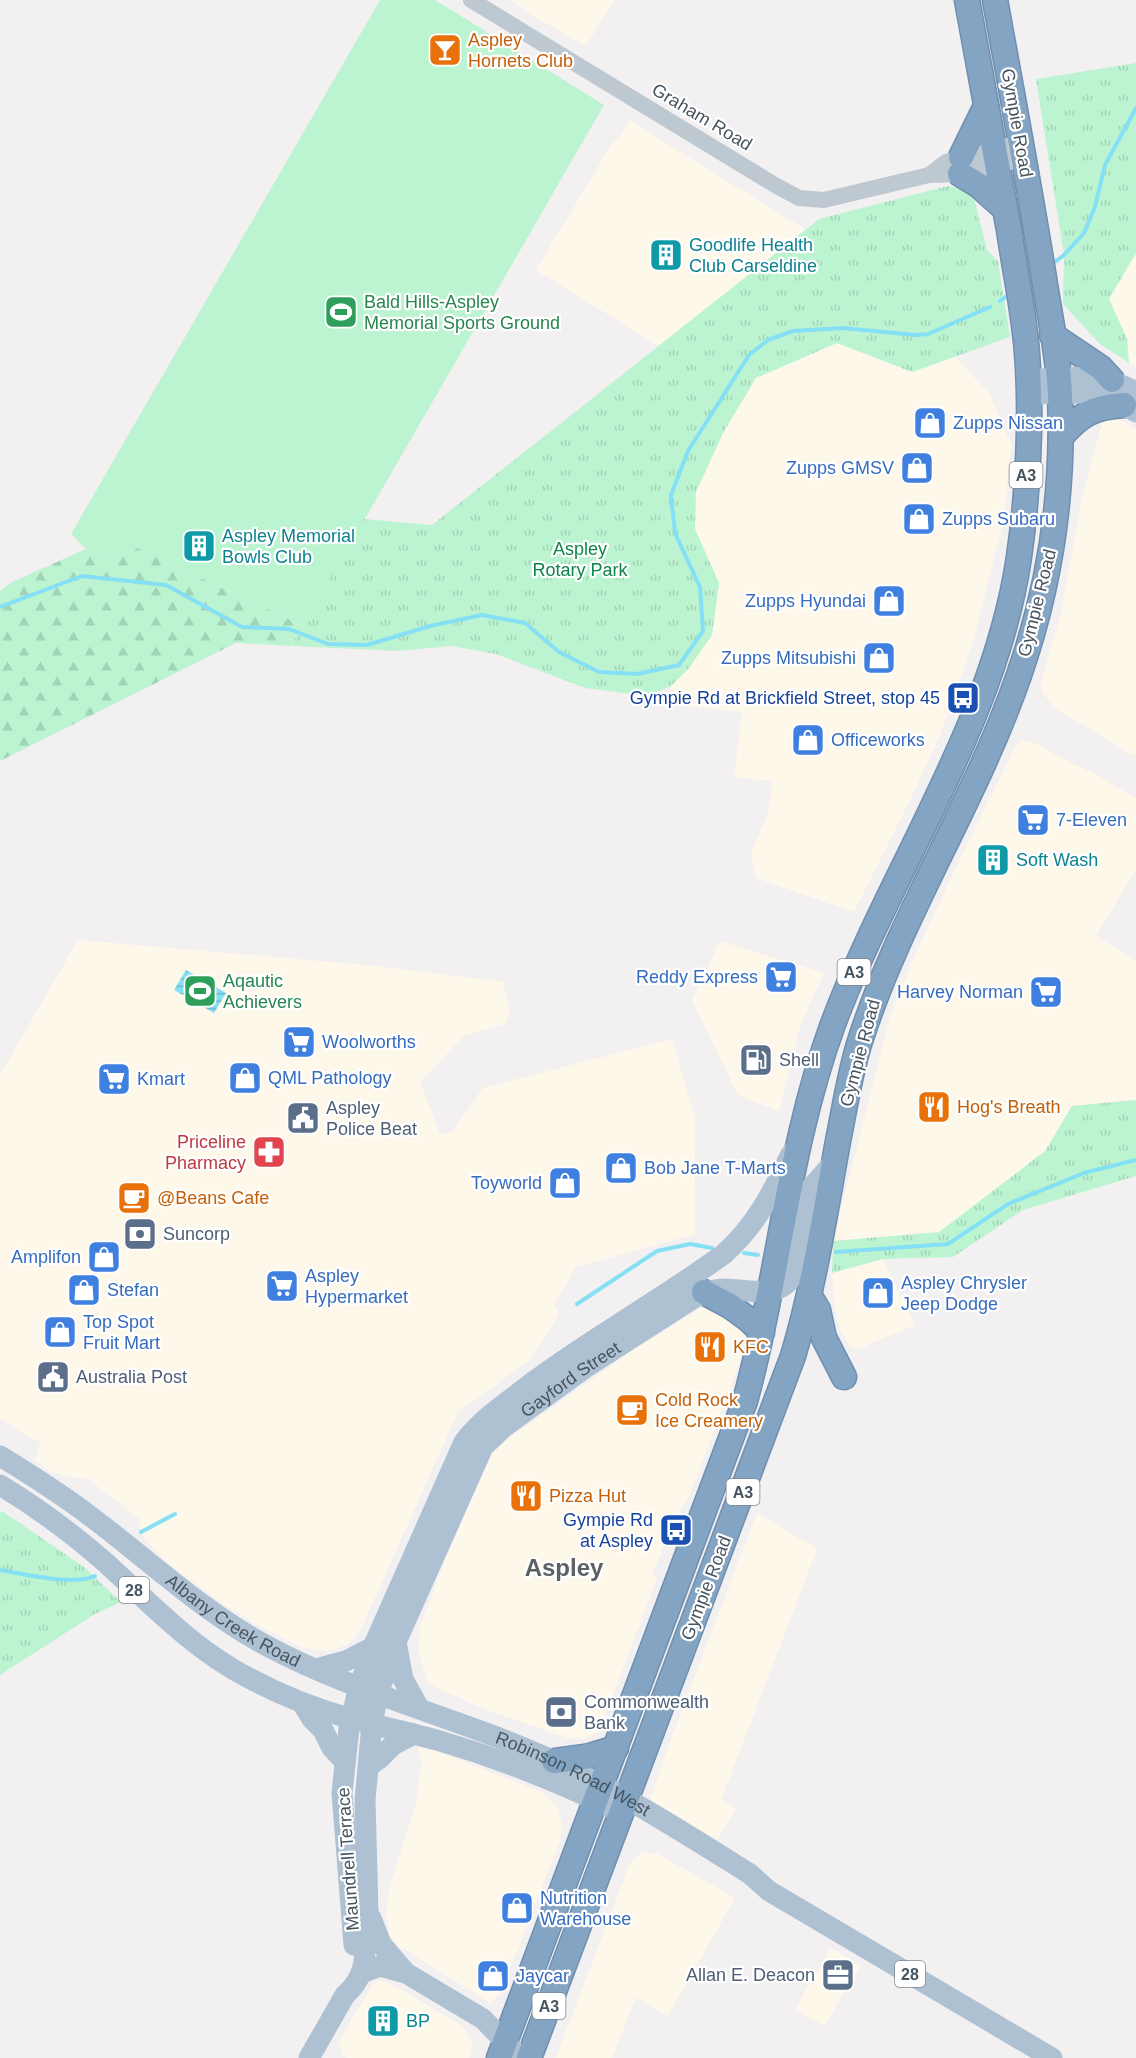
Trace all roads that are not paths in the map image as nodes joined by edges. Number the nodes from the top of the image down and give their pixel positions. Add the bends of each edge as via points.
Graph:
1 (471, 0) edge
2 (967, 0) edge
3 (995, 0) edge
4 (986, 106) junction
5 (1021, 151) junction
6 (995, 157) junction
7 (960, 165) junction
8 (1005, 209) junction
9 (1051, 324) junction
10 (1112, 380) junction
11 (1059, 386) junction
12 (1029, 387) junction
13 (1132, 403) edge
14 (1061, 437) junction
15 (800, 1137) junction
16 (834, 1162) junction
17 (704, 1292) junction
18 (770, 1292) junction
19 (809, 1295) junction
20 (762, 1332) junction
21 (844, 1377) dead end
22 (0, 1456) edge
23 (0, 1485) edge
24 (396, 1642) junction
25 (373, 1647) junction
26 (316, 1669) junction
27 (369, 1690) junction
28 (302, 1703) junction
29 (419, 1708) junction
30 (351, 1719) junction
31 (372, 1724) junction
32 (414, 1734) junction
33 (616, 1748) junction
34 (344, 1761) junction
35 (554, 1761) junction
36 (369, 1766) junction
37 (599, 1793) junction
38 (624, 1806) junction
39 (368, 1912) junction
40 (362, 1973) junction
41 (406, 1973) junction
42 (345, 1995) junction
43 (508, 2052) edge
44 (309, 2058) edge
45 (529, 2058) edge
46 (1052, 2058) edge

1 - 7 street, Graham Road via 799,198 824,200 928,175 946,162
2 - 4 highway, Gympie Road / A3
3 - 5 highway, Gympie Road / A3
4 - 6 highway, Gympie Road / A3
4 - 7 highway
5 - 6 street, Graham Road
5 - 9 highway, Gympie Road / A3
6 - 7 street, Graham Road
6 - 8 highway, Gympie Road / A3
7 - 8 highway
8 - 12 highway, Gympie Road / A3 via 1024,325
9 - 10 highway
9 - 11 highway, Gympie Road / A3
10 - 11 main road via 1084,376
10 - 13 main road
11 - 12 main road
11 - 13 main road
11 - 14 highway, Gympie Road / A3
12 - 15 highway, Gympie Road / A3 via 1026,489 1019,556 992,665 969,726 849,982
13 - 14 highway via 1091,411
14 - 16 highway, Gympie Road / A3 via 1049,563 1027,652 999,729 883,975 857,1051
15 - 18 highway, Gympie Road / A3
15 - 25 main road, Gayford Street via 761,1212 724,1254 578,1349 472,1431
16 - 18 main road via 811,1188 794,1275
16 - 19 highway, Gympie Road / A3
17 - 18 main road, Gayford Street
17 - 20 highway via 730,1306
17 - 24 main road, Gayford Street via 585,1368 490,1439 478,1456
18 - 20 highway, Gympie Road / A3
19 - 21 highway via 818,1310 824,1338
19 - 38 highway, Gympie Road / A3 via 783,1384
20 - 33 highway, Gympie Road / A3 via 736,1428
22 - 26 main road, Albany Creek Road / 28 via 90,1516 218,1617
23 - 28 main road, Albany Creek Road / 28 via 75,1537 207,1653
24 - 27 main road, Gayford Street
24 - 29 main road via 403,1679
25 - 26 main road via 346,1661
25 - 27 main road, Gayford Street
26 - 27 main road, Albany Creek Road / 28
27 - 29 main road, Robinson Road West / 28
27 - 30 main road, Maundrell Terrace
27 - 31 main road, Maundrell Terrace
28 - 30 main road, Albany Creek Road / 28
28 - 34 main road
29 - 35 main road, Robinson Road West / 28
30 - 31 main road, Robinson Road West / 28
30 - 34 main road, Maundrell Terrace
31 - 32 main road, Robinson Road West / 28
31 - 36 main road, Maundrell Terrace
32 - 36 main road via 393,1744
32 - 37 main road, Robinson Road West / 28
33 - 35 highway
33 - 37 highway, Gympie Road / A3
34 - 42 main road, Maundrell Terrace via 343,1809 354,1948
35 - 37 main road, Robinson Road West / 28
36 - 39 main road, Maundrell Terrace via 365,1800
37 - 38 main road, Robinson Road West / 28
37 - 43 highway, Gympie Road / A3
38 - 45 highway, Gympie Road / A3
38 - 46 main road, Robinson Road West / 28 via 752,1887 769,1891
39 - 40 main road, Maundrell Terrace
39 - 41 main road via 381,1944
40 - 41 main road via 381,1966
40 - 42 main road, Maundrell Terrace
41 - 43 main road via 479,2017
42 - 44 main road, Maundrell Terrace

